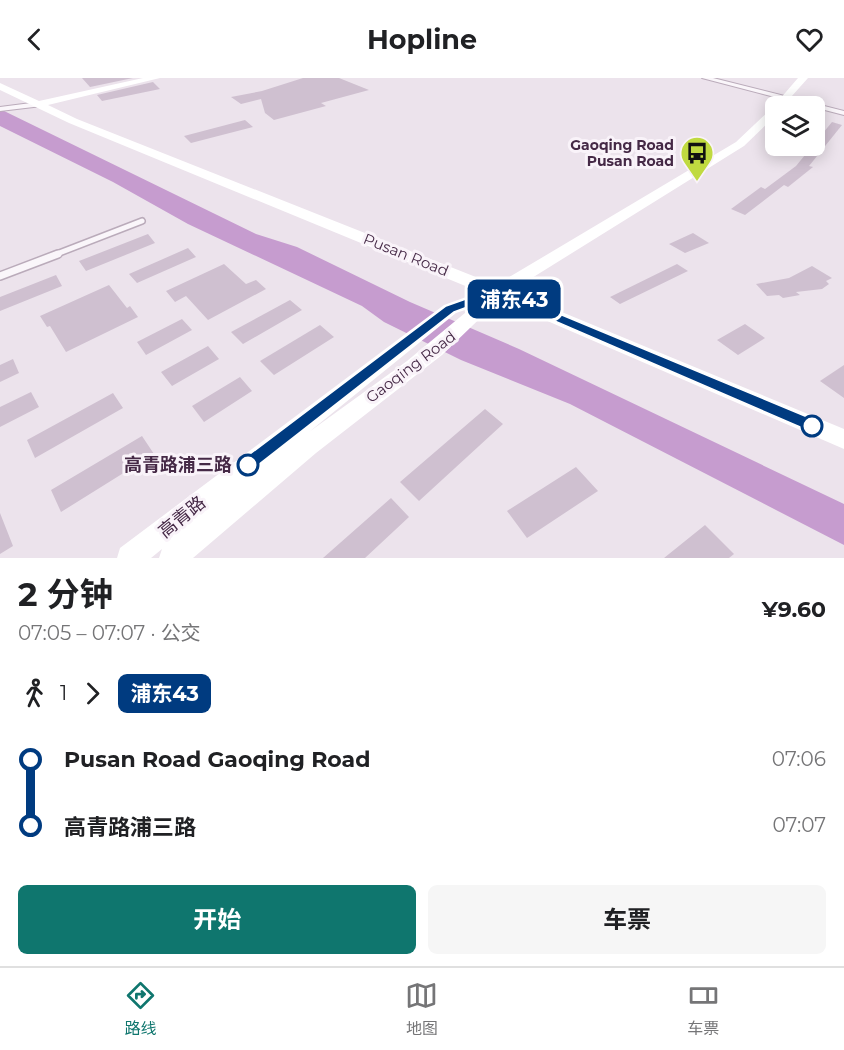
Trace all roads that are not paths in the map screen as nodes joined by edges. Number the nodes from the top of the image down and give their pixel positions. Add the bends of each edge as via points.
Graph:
1 (155, 78) edge
2 (705, 78) edge
3 (803, 78) edge
4 (0, 86) edge
5 (787, 96) edge
6 (765, 100) edge
7 (39, 104) junction
8 (0, 109) edge
9 (825, 111) edge
10 (844, 113) edge
11 (765, 119) edge
12 (142, 221) dead end
13 (0, 276) edge
14 (497, 292) junction
15 (844, 439) edge
16 (130, 558) edge
17 (172, 558) edge

1 - 7 main road
2 - 6 street
3 - 5 main road, Gaoqing Road
4 - 7 main road, Pusan Road
7 - 8 street
7 - 14 main road, Pusan Road
9 - 10 street
11 - 14 main road, Gaoqing Road via 726,154
12 - 13 lane
14 - 15 main road, Pusan Road
14 - 16 main road, 高青路 via 450,309
14 - 17 main road, Gaoqing Road via 473,319 429,356 326,432

